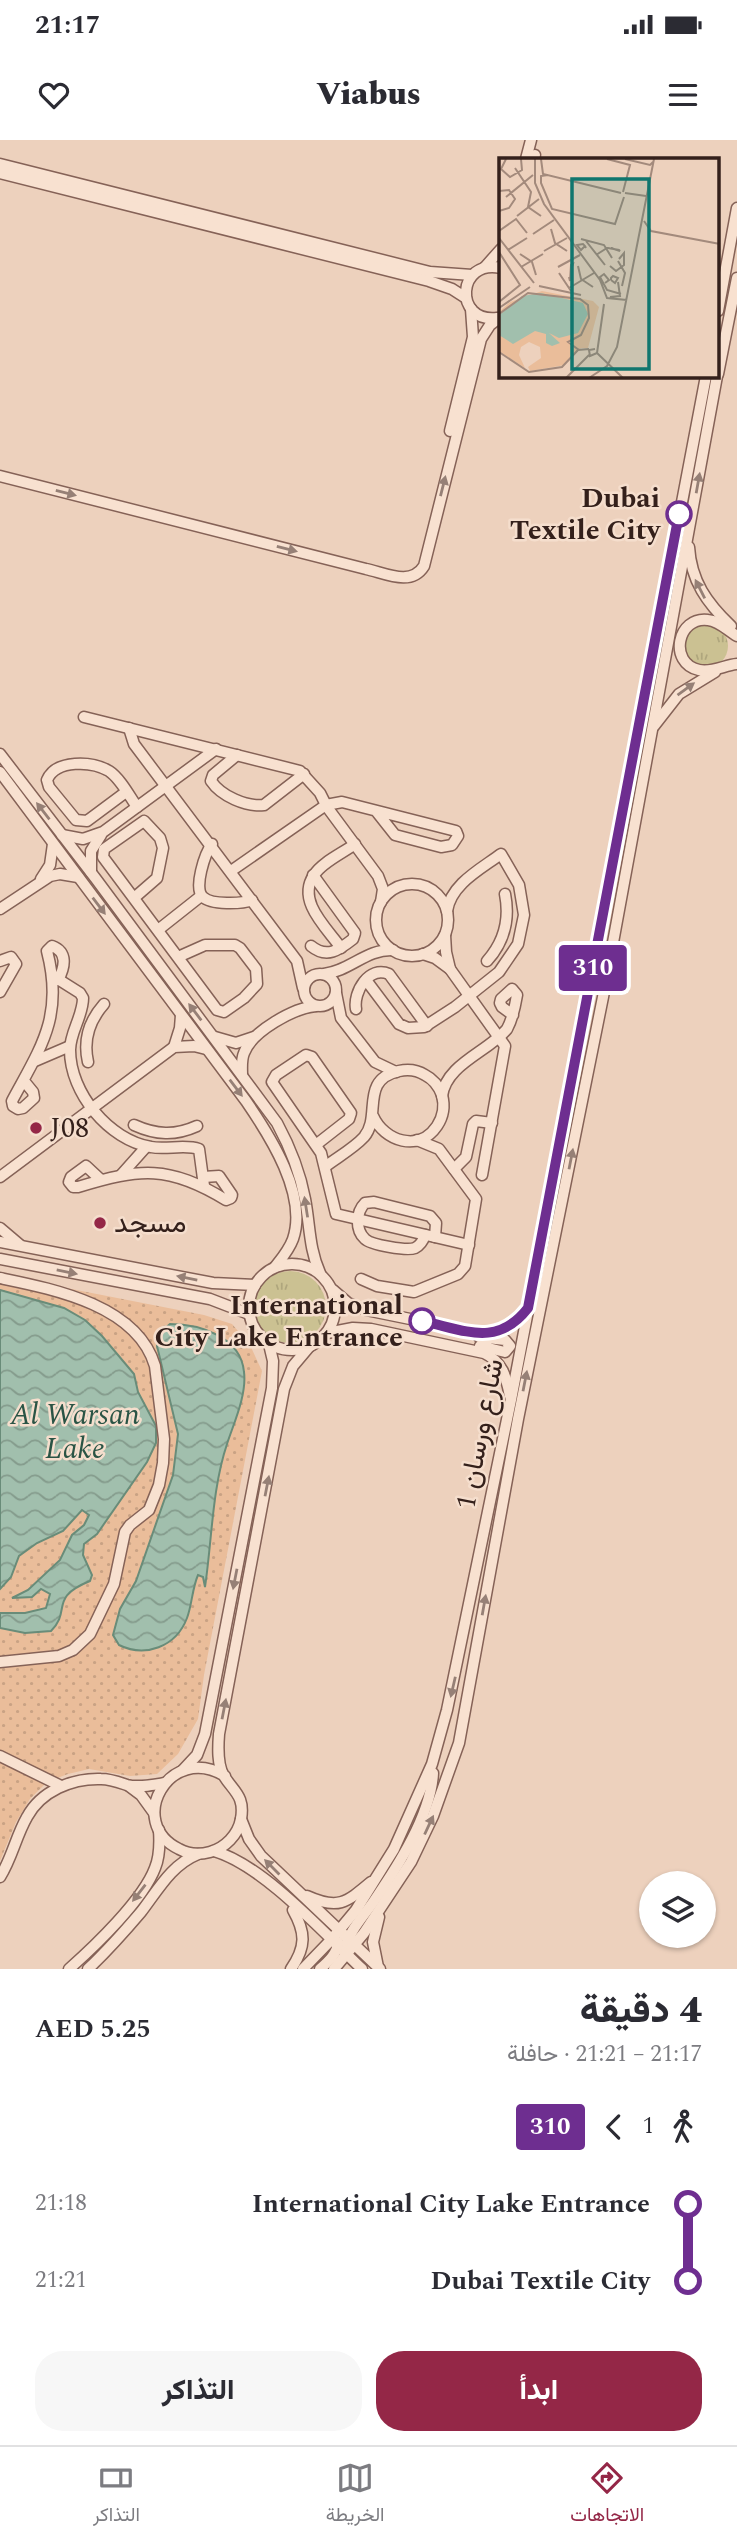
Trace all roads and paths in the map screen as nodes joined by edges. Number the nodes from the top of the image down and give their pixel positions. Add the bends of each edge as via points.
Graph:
1 (531, 140) edge
2 (532, 158) edge
3 (0, 164) edge
4 (0, 173) edge
5 (737, 208) edge
6 (499, 251) edge
7 (726, 264) junction
8 (485, 267) junction
9 (499, 268) edge
10 (472, 275) junction
11 (435, 278) junction
12 (737, 278) edge
13 (720, 283) edge
14 (466, 298) junction
15 (720, 299) edge
16 (471, 309) junction
17 (499, 318) edge
18 (499, 319) edge
19 (720, 365) edge
20 (698, 378) edge
21 (706, 378) edge
22 (717, 378) edge
23 (701, 404) junction
24 (450, 431) dead end
25 (0, 476) edge
26 (688, 534) junction
27 (737, 634) edge
28 (737, 664) edge
29 (84, 718) dead end
30 (129, 728) junction
31 (650, 732) junction
32 (216, 749) junction
33 (0, 754) edge
34 (237, 755) junction
35 (1, 774) edge
36 (304, 774) junction
37 (166, 786) junction
38 (26, 790) junction
39 (126, 792) junction
40 (326, 804) junction
41 (137, 807) junction
42 (376, 811) junction
43 (103, 832) junction
44 (62, 835) junction
45 (53, 844) junction
46 (212, 844) junction
47 (355, 844) junction
48 (231, 871) junction
49 (91, 872) junction
50 (313, 875) junction
51 (378, 876) junction
52 (78, 877) junction
53 (40, 880) junction
54 (405, 886) junction
55 (456, 888) junction
56 (430, 890) junction
57 (505, 894) dead end
58 (201, 896) junction
59 (134, 898) junction
60 (252, 900) junction
61 (381, 902) junction
62 (0, 909) edge
63 (447, 911) junction
64 (158, 930) junction
65 (378, 930) junction
66 (504, 932) junction
67 (445, 935) junction
68 (521, 936) junction
69 (311, 946) dead end
70 (341, 948) junction
71 (393, 950) junction
72 (367, 954) junction
73 (423, 954) junction
74 (178, 957) junction
75 (0, 961) edge
76 (297, 961) junction
77 (488, 961) dead end
78 (348, 968) junction
79 (450, 969) junction
80 (322, 974) junction
81 (366, 980) junction
82 (303, 989) junction
83 (0, 990) edge
84 (336, 990) junction
85 (470, 996) junction
86 (104, 1004) dead end
87 (317, 1006) junction
88 (356, 1009) dead end
89 (290, 1012) junction
90 (181, 1015) junction
91 (513, 1015) dead end
92 (341, 1018) junction
93 (427, 1026) junction
94 (74, 1027) junction
95 (88, 1031) junction
96 (258, 1035) junction
97 (214, 1037) junction
98 (500, 1037) junction
99 (70, 1046) junction
100 (174, 1047) junction
101 (206, 1049) junction
102 (36, 1061) junction
103 (88, 1062) dead end
104 (374, 1062) junction
105 (396, 1072) junction
106 (452, 1074) junction
107 (242, 1076) junction
108 (427, 1076) junction
109 (24, 1081) dead end
110 (378, 1085) junction
111 (442, 1096) junction
112 (92, 1107) junction
113 (373, 1116) junction
114 (492, 1123) junction
115 (438, 1124) junction
116 (134, 1125) dead end
117 (197, 1126) dead end
118 (166, 1134) junction
119 (363, 1138) junction
120 (391, 1138) junction
121 (417, 1140) junction
122 (317, 1144) junction
123 (146, 1147) junction
124 (166, 1149) junction
125 (439, 1149) junction
126 (326, 1166) junction
127 (454, 1169) junction
128 (482, 1175) dead end
129 (121, 1176) junction
130 (0, 1177) edge
131 (101, 1180) dead end
132 (358, 1220) junction
133 (0, 1228) edge
134 (430, 1236) junction
135 (0, 1242) edge
136 (469, 1245) junction
137 (24, 1247) junction
138 (0, 1259) edge
139 (275, 1267) junction
140 (320, 1273) junction
141 (0, 1278) edge
142 (360, 1279) dead end
143 (255, 1285) junction
144 (332, 1290) junction
145 (528, 1308) junction
146 (249, 1314) junction
147 (467, 1331) junction
148 (327, 1333) junction
149 (269, 1344) junction
150 (448, 1344) junction
151 (309, 1347) junction
152 (511, 1400) junction
153 (0, 1662) edge
154 (0, 1756) edge
155 (432, 1764) junction
156 (182, 1771) junction
157 (225, 1776) junction
158 (165, 1783) junction
159 (129, 1785) junction
160 (61, 1786) junction
161 (155, 1815) junction
162 (241, 1819) junction
163 (159, 1830) junction
164 (214, 1851) junction
165 (198, 1854) junction
166 (379, 1875) junction
167 (0, 1877) edge
168 (301, 1894) junction
169 (288, 1900) junction
170 (383, 1905) junction
171 (339, 1931) junction
172 (354, 1937) junction
173 (337, 1949) junction
174 (379, 1968) edge
175 (69, 1969) edge
176 (88, 1969) edge
177 (291, 1969) edge
178 (303, 1969) edge
179 (320, 1969) edge
180 (334, 1969) edge
181 (362, 1969) edge

1 - 2 street
3 - 11 street
4 - 11 street
5 - 7 street
6 - 8 street
7 - 13 street
7 - 15 street
8 - 9 street
8 - 10 street
10 - 11 street
10 - 14 street
11 - 14 street
12 - 19 street, شارع ورسان 1
14 - 16 street
16 - 17 street via 487,319
16 - 24 street via 473,337
25 -> 18 street via 412,577 424,566 481,339
20 - 23 street
21 - 23 street, شارع ورسان 1
26 -> 22 street, شارع ورسان 1
23 - 145 street, شارع ورسان 1
27 -> 26 street via 701,591 691,566
26 - 31 street, شارع ورسان 1
27 - 28 street via 718,623 696,621 684,630 679,643 682,657 700,670
31 -> 28 street via 679,694
29 - 30 street
30 - 32 street
30 - 37 street via 135,744
170 -> 31 street, شارع ورسان 1 via 433,1816 464,1718
32 - 34 street
32 - 37 street
33 - 38 street
34 - 36 street
34 - 36 street via 211,781 224,794 245,802 266,803
35 - 38 street via 8,772
35 - 45 street
36 - 40 street
37 - 41 street
37 - 46 street
44 -> 38 street
39 - 39 street via 110,772 85,765 65,766 47,780 82,822
39 - 41 street
40 - 42 street via 342,802
40 - 47 street
40 - 48 street
41 - 43 street
42 - 42 street via 397,836 441,848 452,845 458,836 456,831
43 - 44 street via 83,839
43 - 49 street via 90,852
44 - 49 street
45 - 52 street
45 - 53 street via 50,865
46 - 48 street
46 - 58 street via 203,862
47 - 50 street
47 - 51 street
48 - 60 street
97 -> 49 street
50 - 70 street via 310,904
50 - 70 street via 355,930 353,939
51 - 54 street
51 - 61 street via 383,888
52 - 53 street via 56,874
52 -> 90 street
53 - 62 street
54 - 56 street
54 - 61 street via 391,891
55 - 56 street
55 - 63 street
55 - 68 street via 501,854 522,895
56 - 63 street
57 - 66 street
58 - 60 street via 235,904
58 - 64 street
59 - 59 street via 103,852 144,821 163,848 157,878
59 - 64 street
60 - 76 street
61 - 65 street
63 - 67 street
64 - 74 street
65 - 71 street
65 - 72 street
66 - 68 street
66 - 77 street
67 - 73 street
67 - 79 street
68 - 85 street via 505,966
69 - 70 street via 326,953
71 - 72 street
71 - 73 street via 408,956
72 - 78 street
73 - 79 street
74 - 74 street via 205,945 235,945 256,969 257,984 232,1007 219,1011
75 - 83 street via 11,957 16,964
76 - 80 street
76 - 82 street
78 - 80 street
78 - 84 street
79 - 85 street
80 - 82 street via 311,976
80 - 84 street via 332,979
81 - 88 street via 355,996
81 - 93 street via 400,1024
81 - 93 street via 378,972 389,974
82 - 87 street via 305,998
82 - 89 street
84 - 87 street via 329,1003
84 - 92 street
85 - 93 street
85 - 98 street
86 - 95 street
87 - 89 street
87 - 92 street
89 - 96 street
90 - 100 street
90 - 101 street
91 - 98 street
92 - 104 street
94 - 95 street
94 - 99 street
94 - 102 street via 83,998 55,978 51,1014
95 - 103 street
96 - 97 street via 236,1043
96 - 107 street via 244,1052
97 - 107 street
98 - 106 street
98 - 114 street via 506,1054
99 - 102 street
99 - 112 street via 75,1079
100 - 101 street
100 - 112 street
101 -> 139 street via 265,1130 290,1184 295,1234
102 - 109 street
104 - 105 street
104 - 110 street
105 - 108 street
105 - 110 street
106 - 108 street
106 - 111 street
140 -> 107 street via 311,1251 305,1196 294,1159 276,1123
108 - 111 street
110 - 113 street via 372,1100
111 - 115 street
112 - 123 street via 113,1129
112 - 130 street
113 - 119 street
113 - 120 street
114 - 127 street via 473,1124 466,1157
114 - 128 street
115 - 121 street
115 - 125 street
116 - 118 street
117 - 118 street
118 - 124 street
119 - 120 street
119 - 126 street
120 - 121 street
121 - 125 street
122 - 122 street via 272,1082 306,1055 312,1057 351,1113
122 - 126 street
123 - 124 street
123 - 129 street
124 - 129 street via 199,1149 203,1182 146,1172
125 - 127 street
126 - 132 street via 335,1213
127 - 136 street via 476,1199
129 - 131 street
132 - 134 street
132 - 134 street via 361,1233 370,1242 409,1249
132 - 134 street via 363,1205 374,1202 432,1217 436,1223
133 - 137 street
134 - 136 street
135 - 137 street
136 - 142 street via 461,1272 419,1292 383,1288
143 -> 137 street via 213,1283
138 -> 146 street via 210,1299
139 - 140 street via 302,1265
139 - 143 street
140 - 144 street
141 - 153 street via 73,1296 106,1312 132,1332 153,1360 164,1440 162,1475 152,1506 125,1532 111,1592 90,1634 59,1656
143 - 146 street
144 - 147 street via 366,1310
144 - 148 street via 335,1315
145 - 147 street via 503,1330
145 - 152 street, شارع ورسان 1
146 - 149 street via 256,1331
147 - 150 street via 508,1341 509,1349 502,1352
148 - 150 street via 362,1328
148 - 151 street
149 - 151 street via 291,1350
149 -> 156 street via 272,1388 205,1734 197,1755
150 - 152 street via 495,1360 505,1373
157 -> 151 street via 219,1734 284,1389 293,1366
152 -> 155 street, شارع ورسان 1 via 458,1664
154 - 160 street
155 - 166 street, شارع ورسان 1
155 - 172 street via 430,1794 411,1838
156 - 157 street via 204,1768
156 - 158 street
157 - 162 street via 240,1800
158 - 159 street
158 - 161 street
159 - 160 street via 99,1779
159 - 161 street
160 - 167 street via 30,1812
161 - 163 street
162 - 164 street via 232,1838
168 -> 162 street via 255,1848
163 - 165 street via 175,1847
163 -> 175 street via 158,1857 148,1882
164 - 165 street
164 - 169 street via 245,1863
165 - 176 street via 171,1872
166 - 168 street via 340,1904
166 - 171 street, شارع ورسان 1
168 - 171 street
169 - 173 street
169 - 177 street via 304,1938
170 - 172 street, شارع ورسان 1
170 - 174 street via 373,1942
171 - 172 street
171 - 173 street, شارع ورسان 1
172 - 173 street, شارع ورسان 1
172 - 174 street
173 - 178 street, شارع ورسان 1 via 323,1949
173 - 179 street
173 - 180 street, شارع ورسان 1
173 - 181 street

